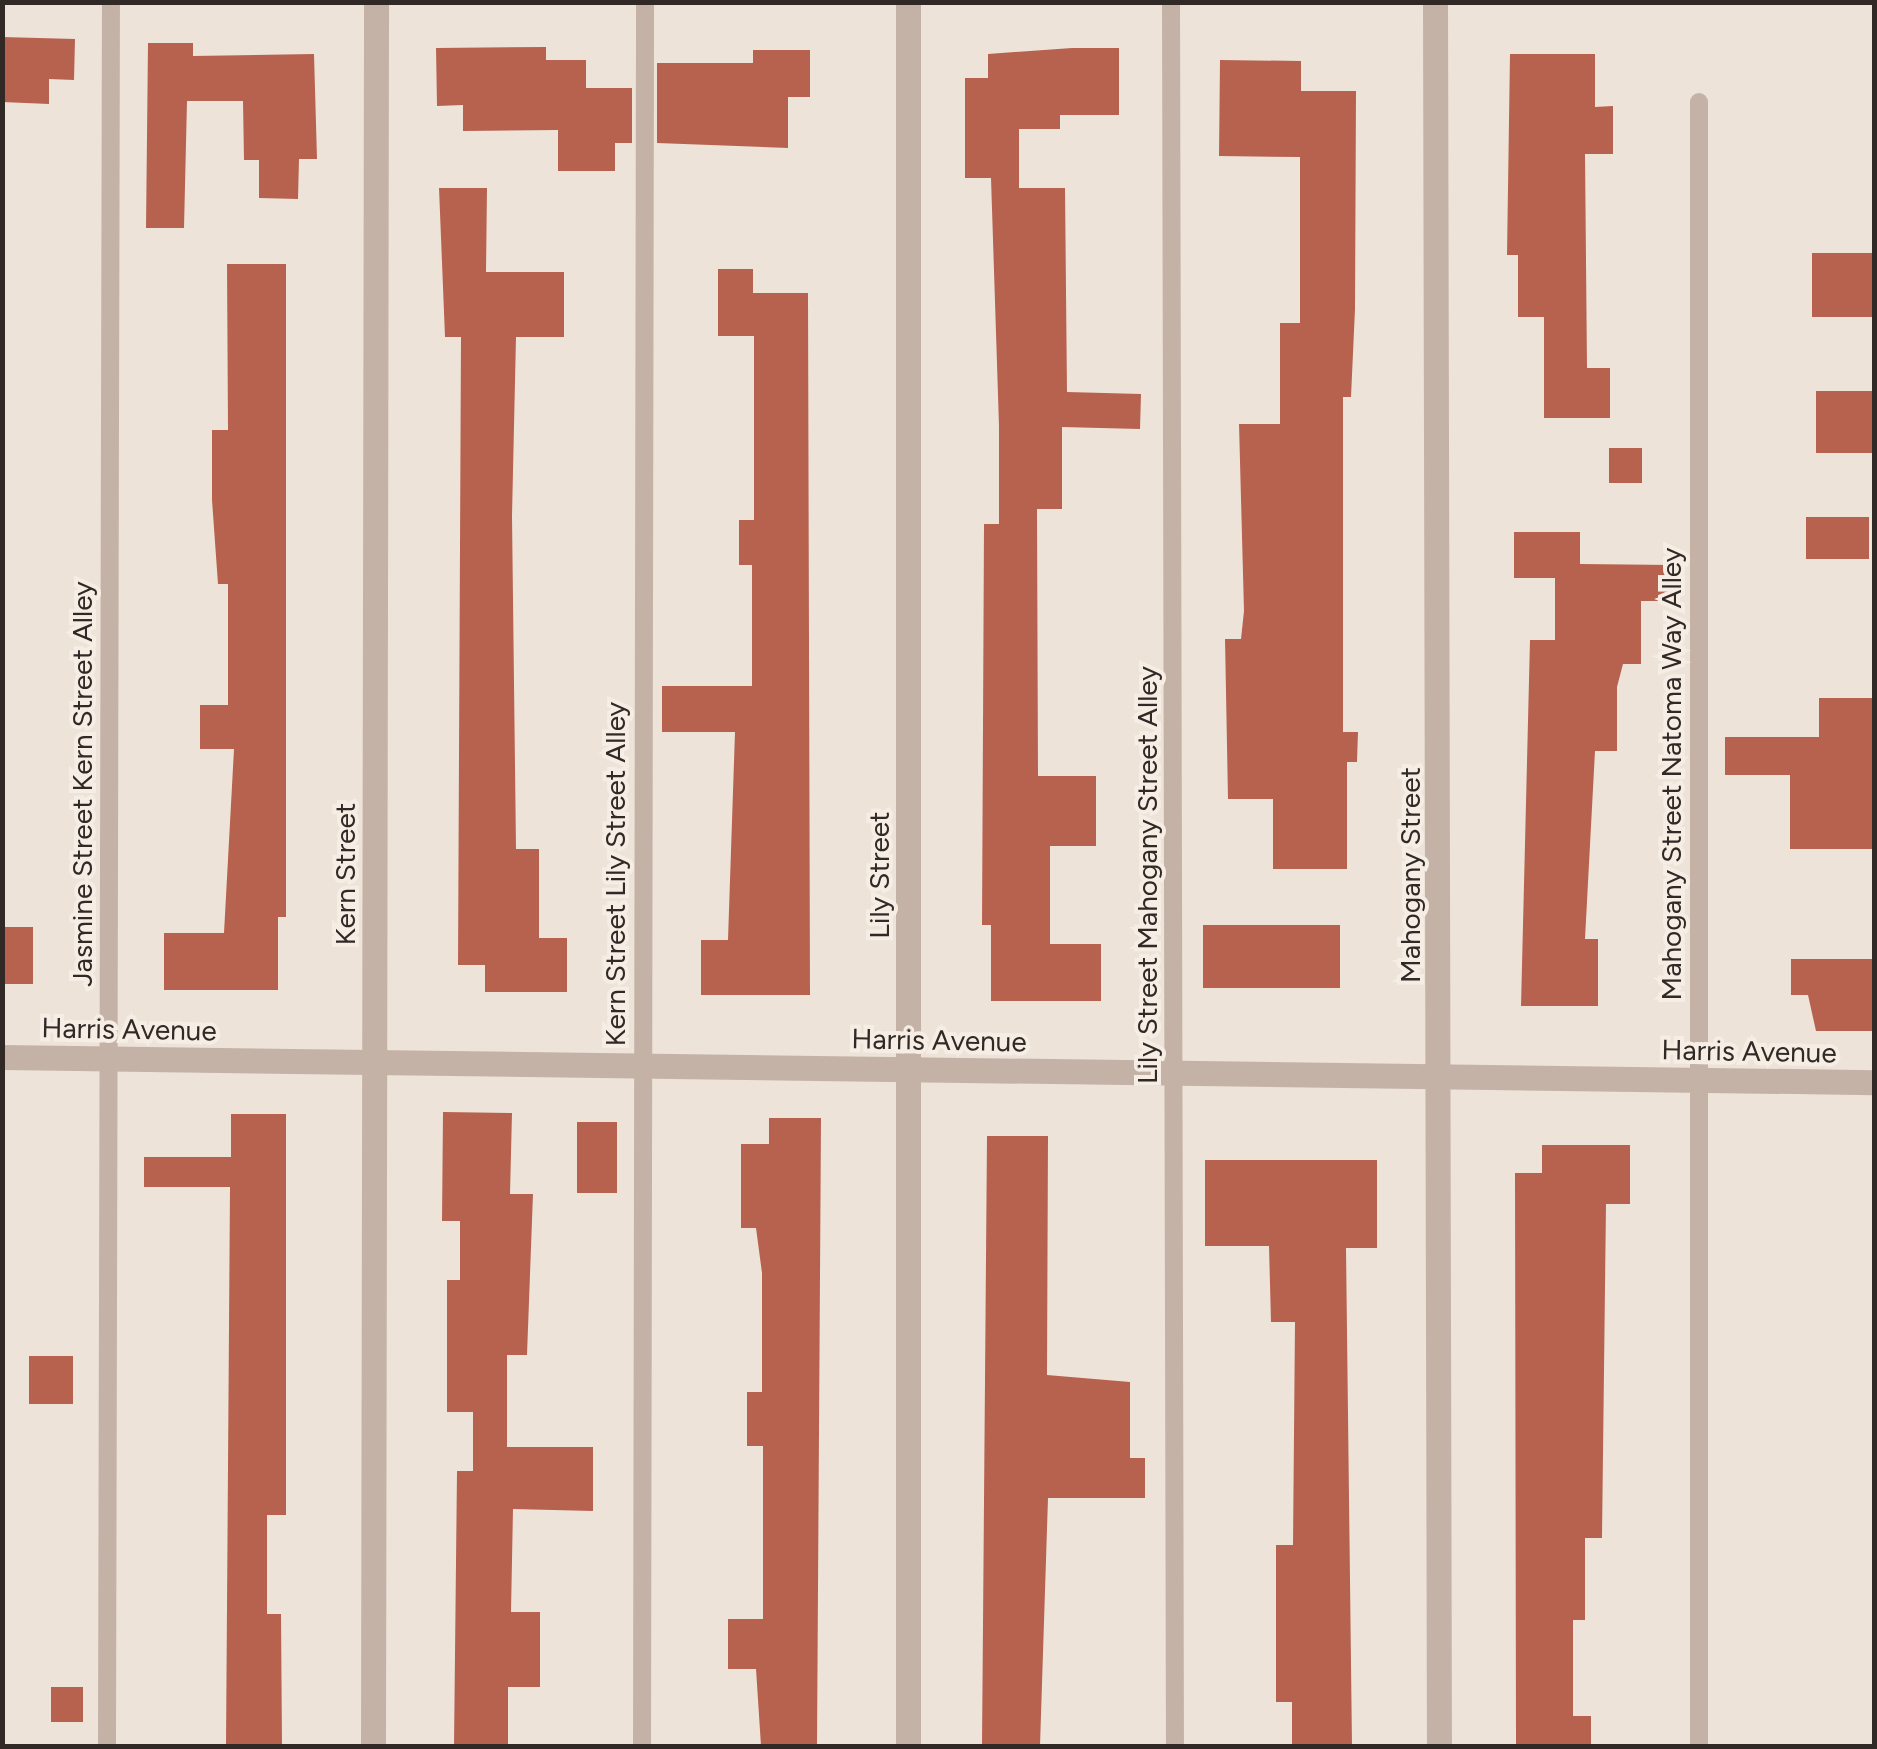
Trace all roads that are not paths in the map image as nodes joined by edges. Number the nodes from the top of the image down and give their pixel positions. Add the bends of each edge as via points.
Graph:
1 (111, 2) edge
2 (376, 2) edge
3 (645, 2) edge
4 (908, 2) edge
5 (1171, 2) edge
6 (1435, 2) edge
7 (1698, 102) dead end
8 (2, 1057) edge
9 (108, 1058) junction
10 (374, 1062) junction
11 (642, 1066) junction
12 (909, 1069) junction
13 (1175, 1073) junction
14 (1441, 1076) junction
15 (1699, 1080) junction
16 (1874, 1082) edge
17 (107, 1746) edge
18 (373, 1746) edge
19 (642, 1746) edge
20 (908, 1746) edge
21 (1175, 1746) edge
22 (1439, 1746) edge
23 (1699, 1746) edge

1 - 9 lane, Jasmine Street Kern Street Alley
2 - 10 street, Kern Street
3 - 11 lane, Kern Street Lily Street Alley
4 - 12 street, Lily Street
5 - 13 lane, Lily Street Mahogany Street Alley
6 - 14 street, Mahogany Street
7 - 15 lane, Mahogany Street Natoma Way Alley
8 - 9 street, Harris Avenue
9 - 10 street, Harris Avenue
9 - 17 lane, Jasmine Street Kern Street Alley
10 - 11 street, Harris Avenue
10 - 18 street, Kern Street
11 - 12 street, Harris Avenue
11 - 19 lane, Kern Street Lily Street Alley
12 - 13 street, Harris Avenue
12 - 20 street, Lily Street
13 - 14 street, Harris Avenue
13 - 21 lane, Lily Street Mahogany Street Alley
14 - 15 street, Harris Avenue
14 - 22 street, Mahogany Street
15 - 16 street, Harris Avenue
15 - 23 lane, Mahogany Street Natoma Way Alley

